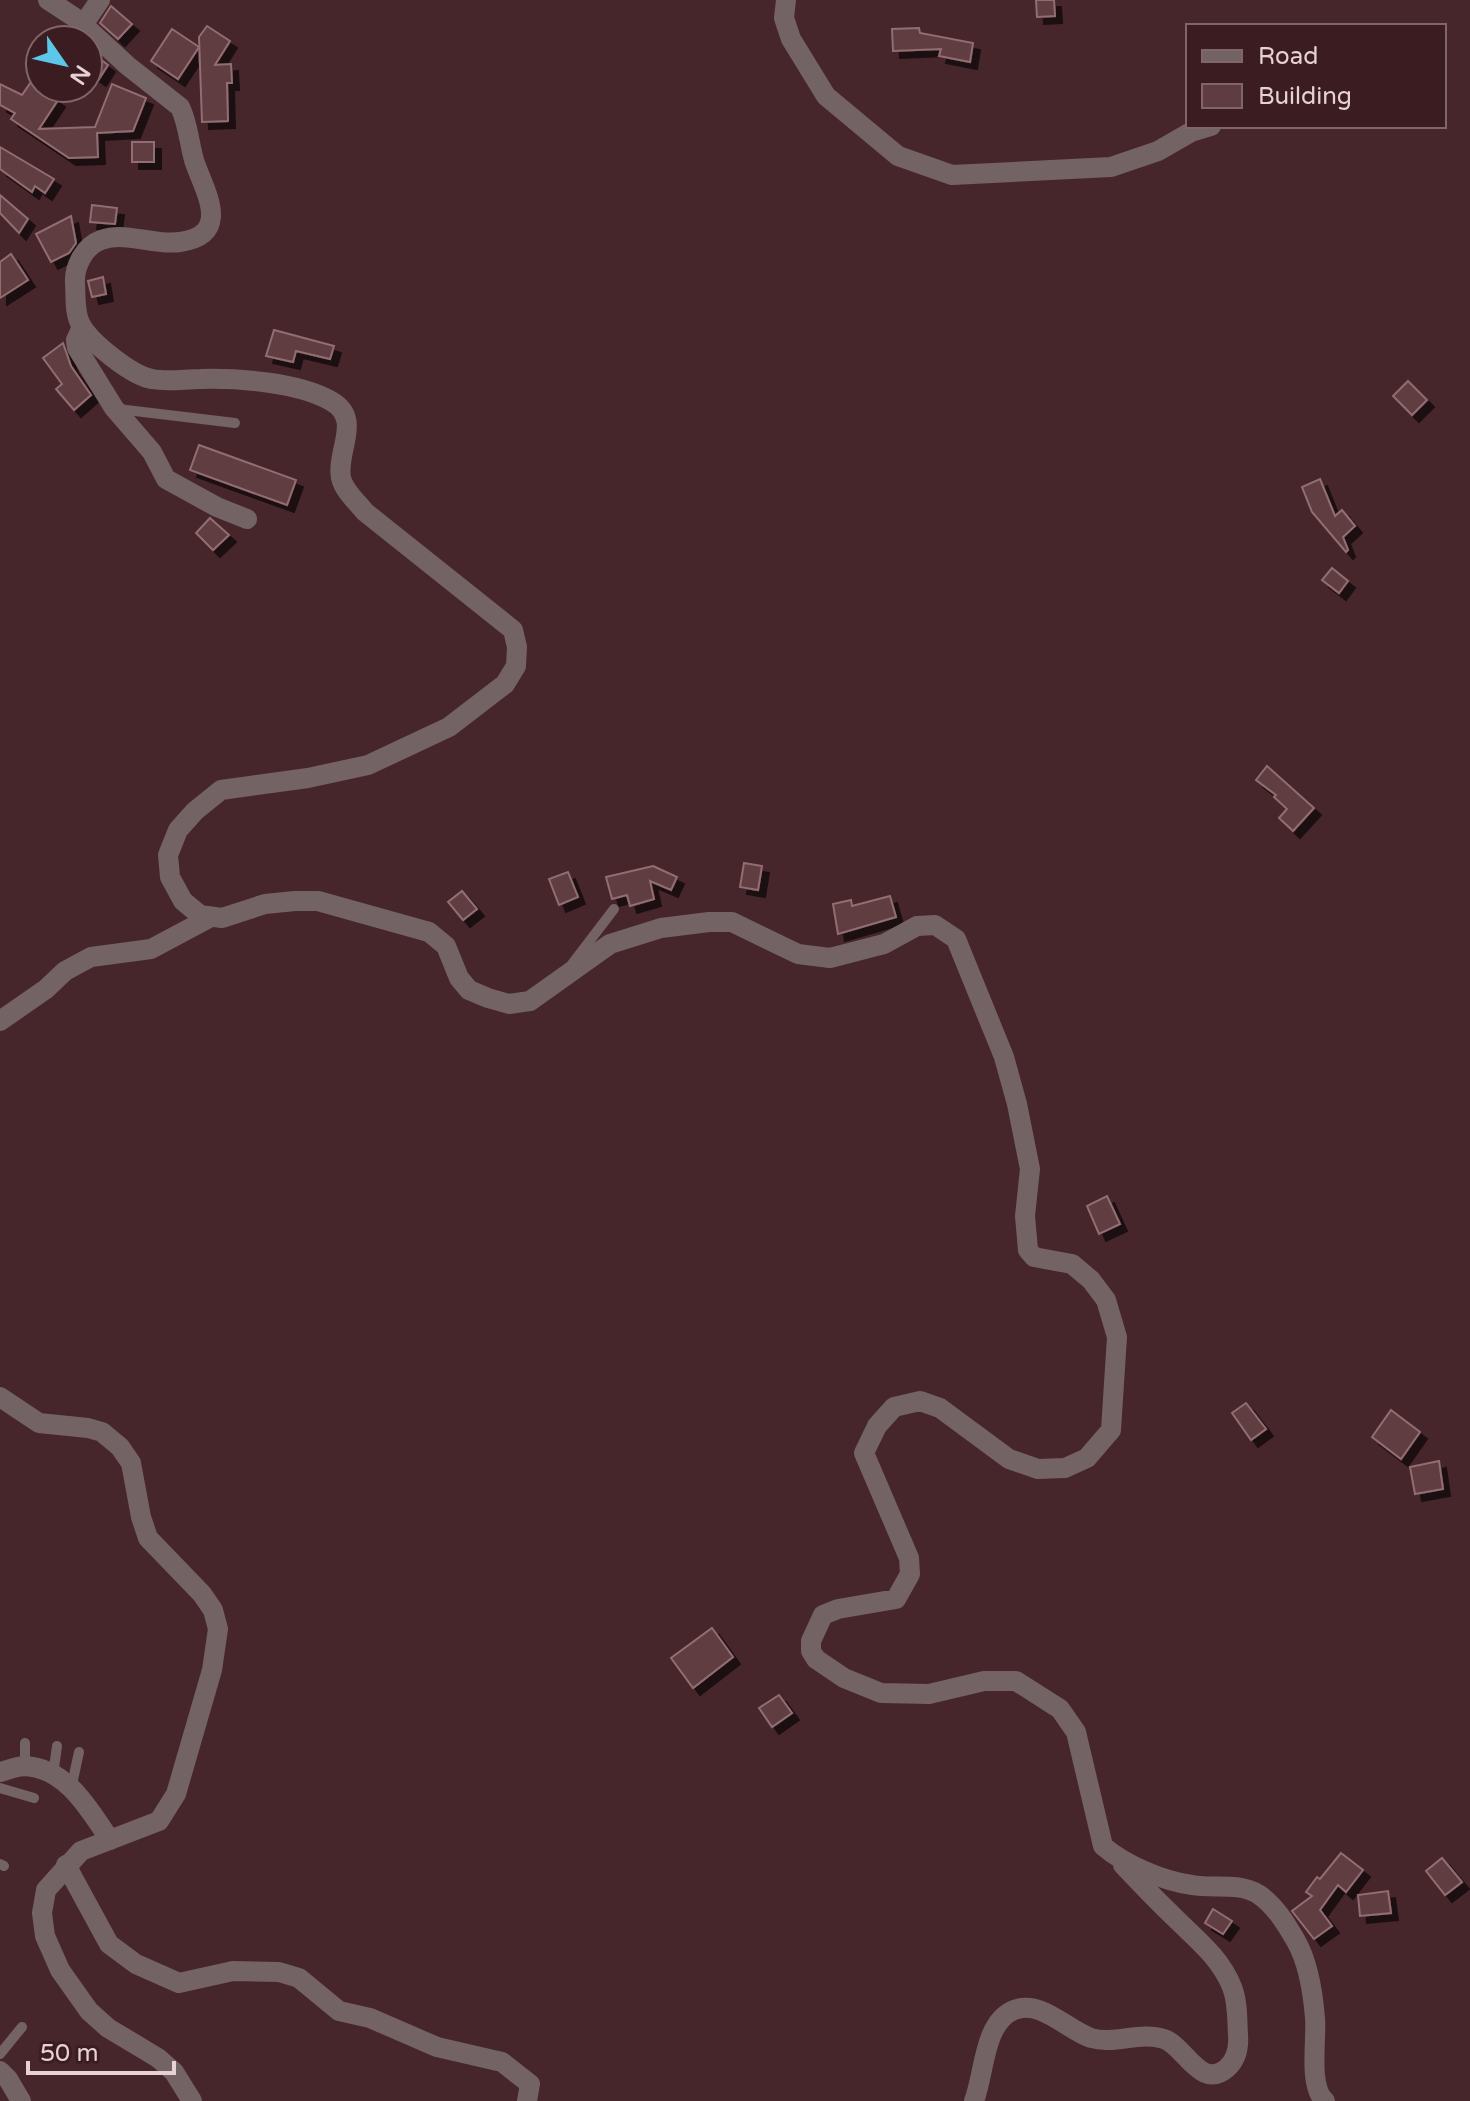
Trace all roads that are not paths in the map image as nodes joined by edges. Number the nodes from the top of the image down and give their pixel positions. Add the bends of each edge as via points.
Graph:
1 (48, 0) edge
2 (100, 0) edge
3 (786, 0) edge
4 (82, 24) edge
5 (84, 24) edge
6 (104, 44) edge
7 (1204, 128) edge
8 (82, 327) junction
9 (114, 408) junction
10 (235, 423) dead end
11 (247, 519) dead end
12 (614, 909) dead end
13 (211, 917) junction
14 (564, 975) junction
15 (0, 1021) edge
16 (0, 1397) edge
17 (25, 1743) dead end
18 (57, 1746) dead end
19 (79, 1752) dead end
20 (25, 1766) junction
21 (53, 1775) junction
22 (1, 1777) edge
23 (71, 1789) junction
24 (34, 1798) dead end
25 (110, 1840) junction
26 (1116, 1858) junction
27 (66, 1865) junction
28 (22, 2027) dead end
29 (0, 2054) edge
30 (0, 2071) edge
31 (21, 2101) edge
32 (192, 2101) edge
33 (527, 2101) edge
34 (974, 2101) edge
35 (1325, 2101) edge

1 - 4 street
2 - 5 street
3 - 7 street via 784,18 791,39 826,96 898,156 952,175 1111,167
6 - 8 street via 180,107 212,204 211,218 196,236 179,242 123,236 90,247 75,273
8 - 9 street via 77,348
8 - 13 street via 121,366 152,379 248,379 331,401 348,419 340,475 349,493 365,512 490,609 515,636 516,666 505,684 449,727 368,765 221,790 195,811 178,830 168,855 170,877 183,901
9 - 10 lane
9 - 11 street via 152,452 166,479
12 - 14 lane
13 - 14 street via 265,904 318,901 402,924 429,932 446,946 469,990 509,1004 530,1001
13 - 15 street via 151,949 91,957
14 - 26 street via 610,944 637,934 709,922 732,922 798,954 830,958 884,944 917,926 935,925 956,939 1004,1057 1017,1104 1030,1169 1028,1250 1034,1257 1072,1264 1106,1300 1117,1337 1111,1430 1087,1458 1065,1468 1038,1469 1009,1459 940,1408 920,1401 894,1407 864,1453 909,1558 910,1574 896,1599 823,1615 811,1651 844,1678 881,1693 929,1694 984,1681 1016,1681 1038,1692 1060,1709 1076,1732 1103,1846
16 - 25 street via 39,1423 102,1432 120,1447 131,1463 148,1538 202,1594 218,1629 212,1670 176,1794 159,1821
17 - 20 lane
18 - 21 lane
19 - 23 lane
20 - 21 street
20 - 22 street
21 - 23 street
22 - 24 lane
23 - 25 street
25 - 27 street via 81,1851
26 - 34 street via 1225,1972 1237,2007 1239,2047 1233,2062 1211,2075 1161,2038 1096,2039 1038,2008 1022,2007 1010,2012 990,2035
26 - 35 street via 1191,1885 1242,1887 1277,1911 1298,1945 1311,1982 1316,2083
27 - 32 street via 46,1890 42,1913 45,1936 60,1970 89,2011 158,2058
27 - 33 street via 109,1944 136,1964 179,1983 233,1971 299,1978 339,2011 370,2018 437,2047 502,2062 530,2084
28 - 29 lane
30 - 31 street

